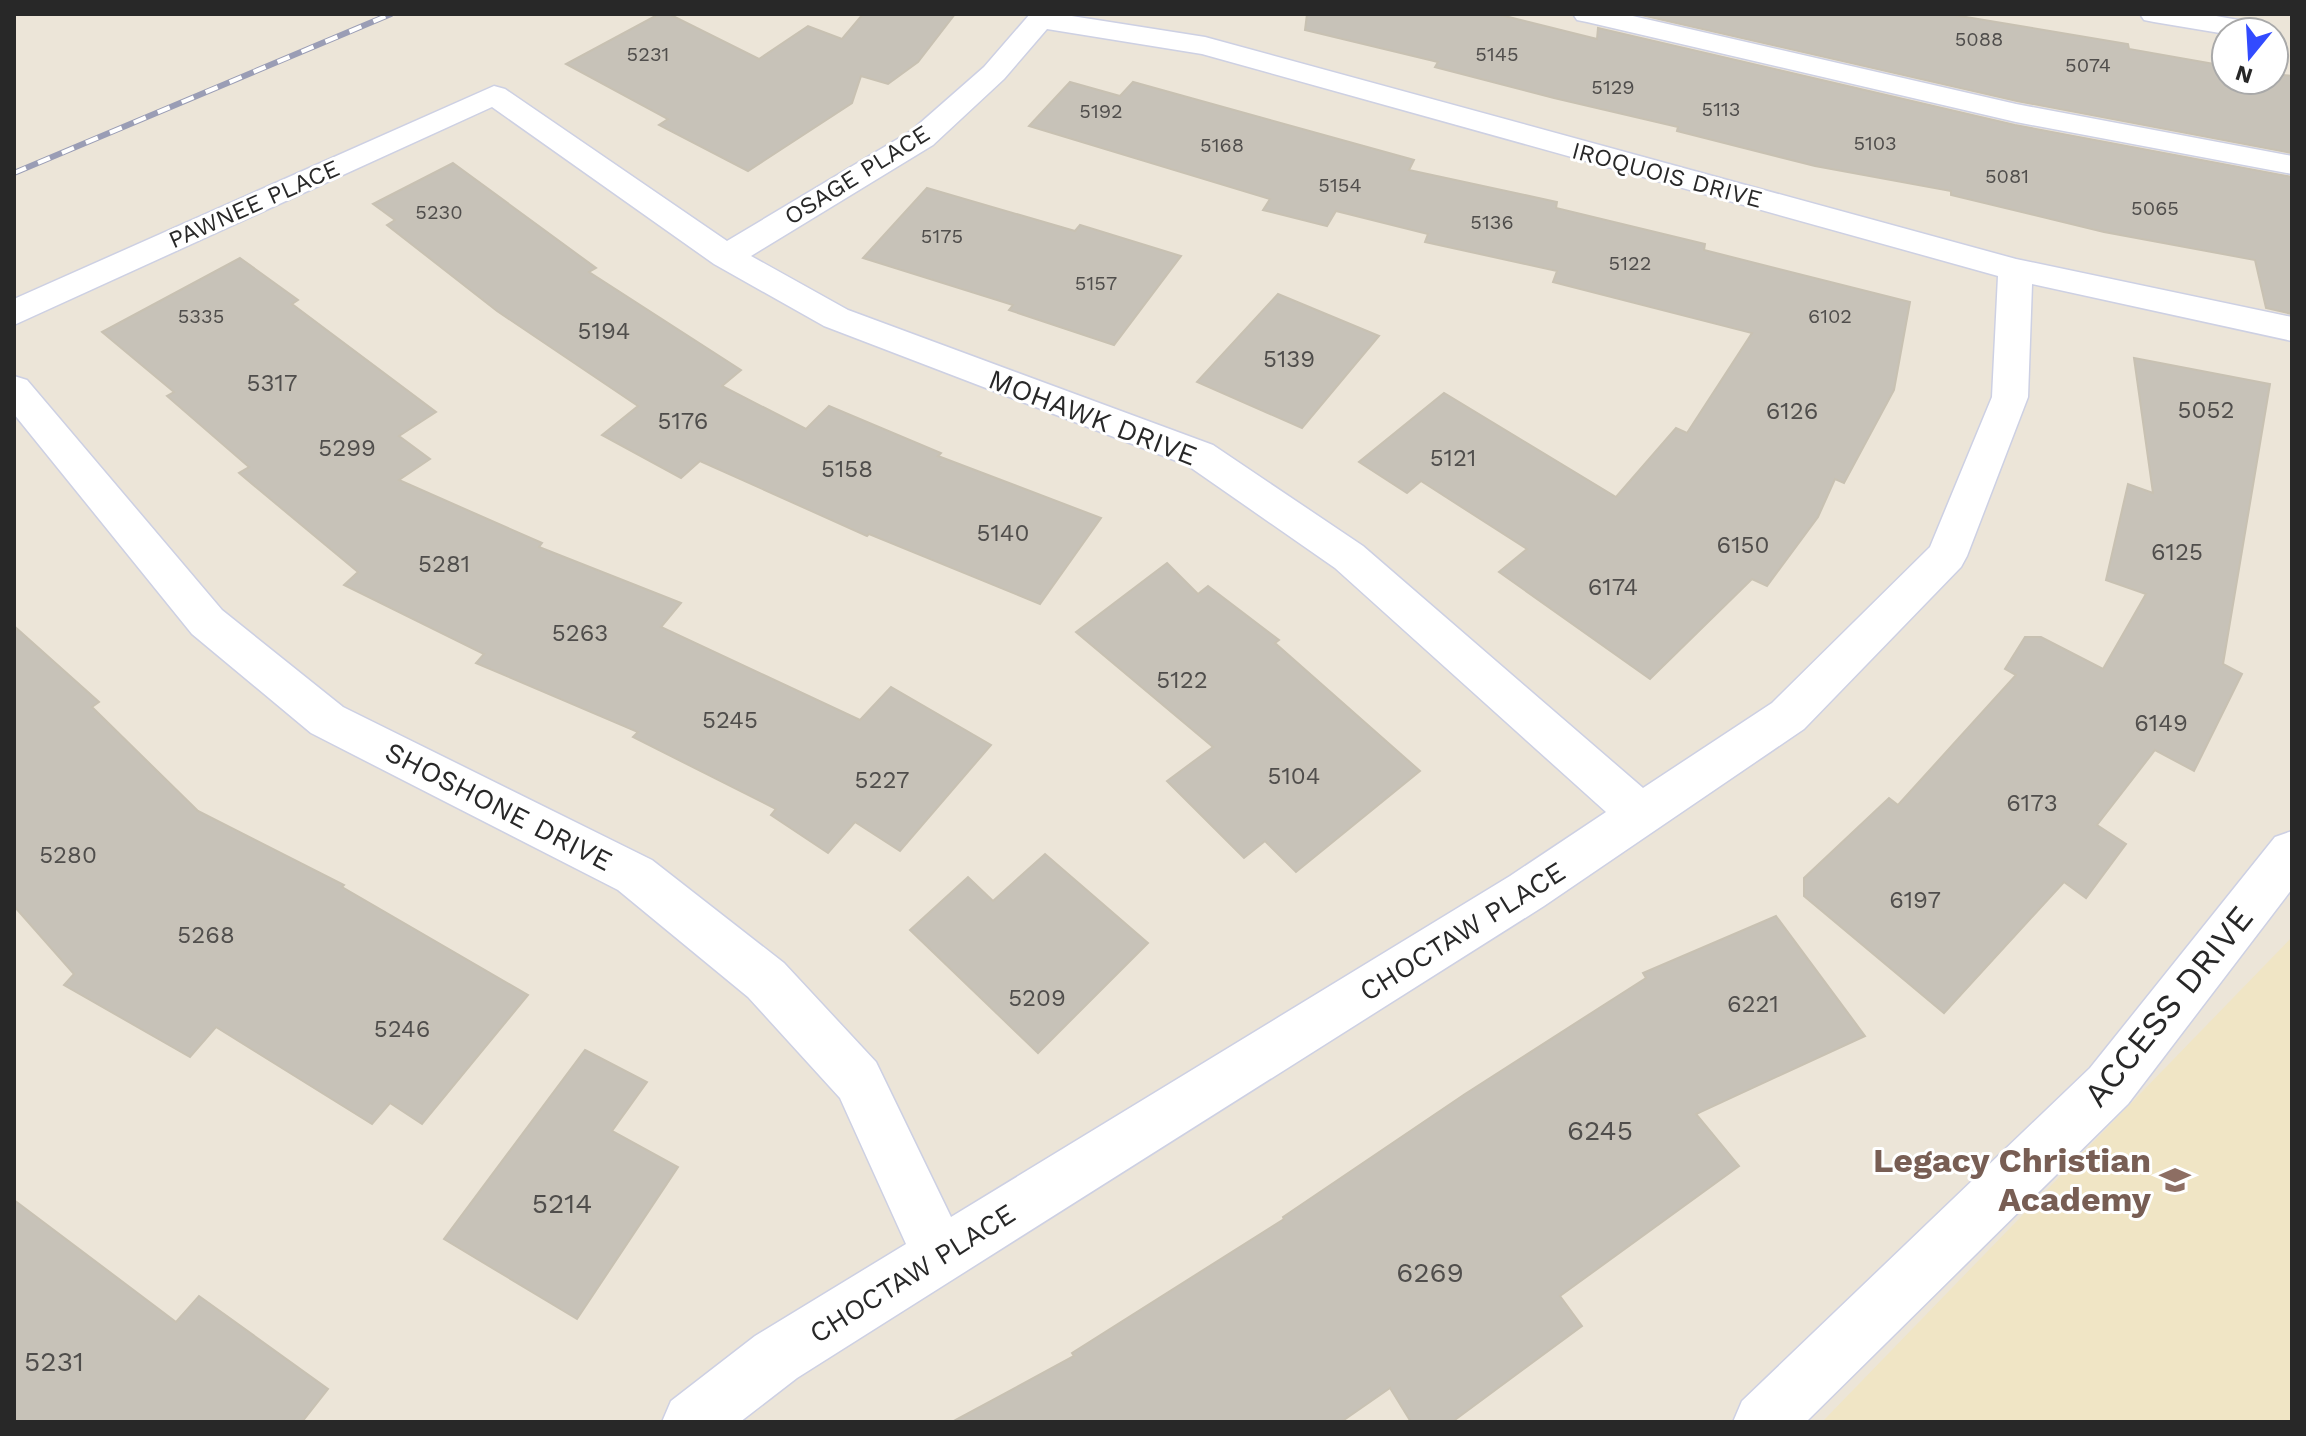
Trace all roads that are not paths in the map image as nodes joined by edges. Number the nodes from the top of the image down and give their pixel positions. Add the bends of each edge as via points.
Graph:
1 (1587, 14) edge
2 (2154, 14) edge
3 (1044, 17) edge
4 (2210, 23) edge
5 (494, 95) joint
6 (2292, 165) edge
7 (726, 256) junction
8 (2015, 270) junction
9 (14, 313) edge
10 (2292, 329) edge
11 (14, 389) edge
12 (1641, 815) junction
13 (2292, 852) edge
14 (940, 1256) junction
15 (692, 1422) edge
16 (1763, 1422) edge

1 - 6 street via 2016,113
2 - 4 street
3 - 7 street, OSAGE PLACE via 994,73 922,138
3 - 8 street, IROQUOIS DRIVE via 1205,46
5 - 7 street, MOHAWK DRIVE
5 - 9 street, PAWNEE PLACE
7 - 12 street, MOHAWK DRIVE via 836,318 1200,455 1349,557
8 - 10 street, IROQUOIS DRIVE
8 - 12 street, CHOCTAW PLACE via 2010,397 1947,556 1788,716
11 - 14 street, SHOSHONE DRIVE via 207,622 327,720 635,875 766,980 858,1080
12 - 14 street, CHOCTAW PLACE via 1514,900
13 - 16 street, ACCESS DRIVE via 2109,1086
14 - 15 street, CHOCTAW PLACE via 776,1357

